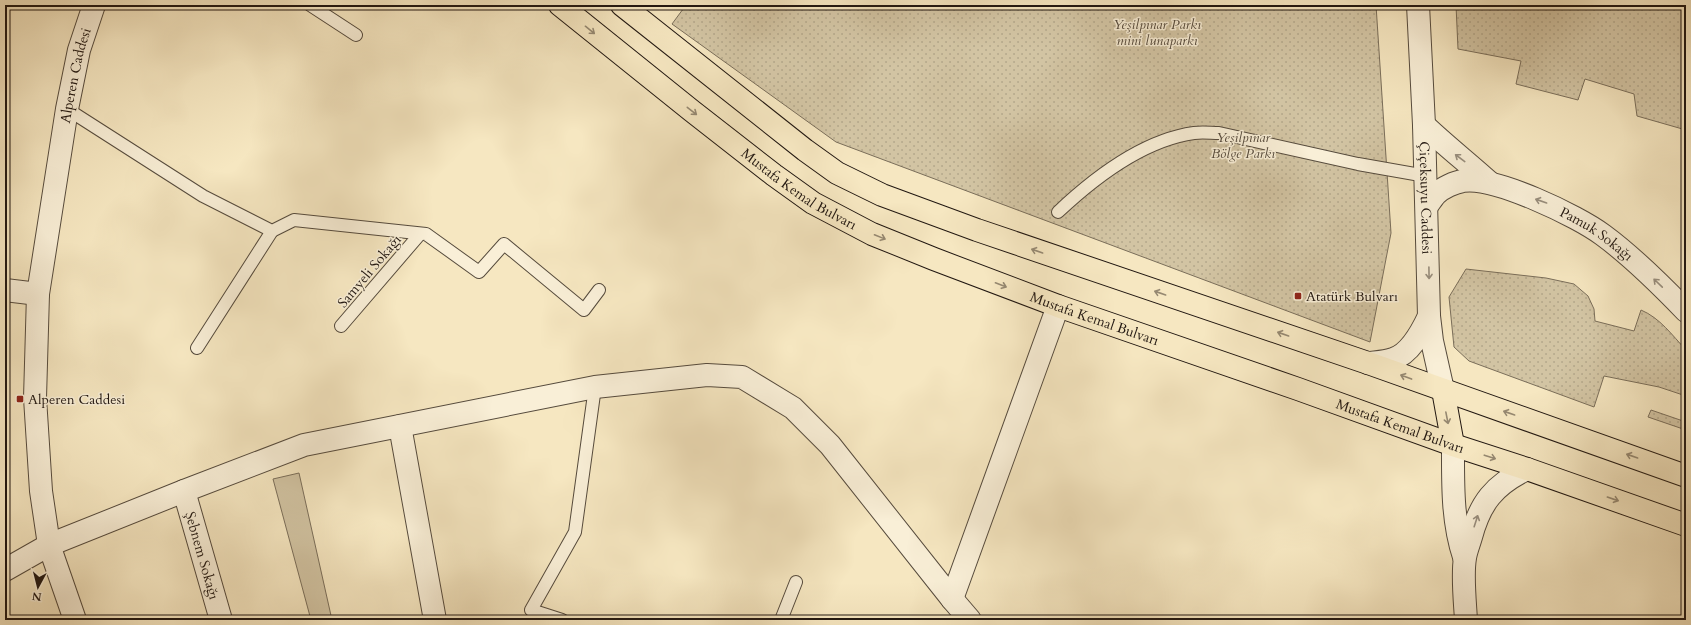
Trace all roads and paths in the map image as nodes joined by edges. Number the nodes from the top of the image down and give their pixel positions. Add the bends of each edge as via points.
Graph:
1 (94, 5) edge
2 (310, 5) edge
3 (560, 5) edge
4 (622, 5) edge
5 (1418, 5) edge
6 (356, 34) dead end
7 (67, 109) junction
8 (1424, 125) junction
9 (1426, 176) junction
10 (1490, 183) junction
11 (1427, 206) junction
12 (1058, 212) dead end
13 (272, 231) junction
14 (420, 234) junction
15 (5, 290) edge
16 (599, 290) dead end
17 (38, 294) junction
18 (1058, 306) junction
19 (1686, 310) edge
20 (1429, 316) junction
21 (342, 326) dead end
22 (197, 348) dead end
23 (1368, 363) junction
24 (595, 387) junction
25 (1443, 390) junction
26 (400, 426) junction
27 (1453, 445) junction
28 (1527, 469) junction
29 (1680, 472) edge
30 (184, 491) junction
31 (1686, 525) edge
32 (50, 545) junction
33 (1465, 558) junction
34 (5, 570) edge
35 (796, 582) dead end
36 (952, 599) junction
37 (529, 615) edge
38 (75, 620) edge
39 (221, 620) edge
40 (435, 620) edge
41 (562, 620) edge
42 (781, 620) edge
43 (970, 620) edge
44 (1466, 620) edge

1 - 7 street, Alperen Caddesi via 79,50
2 - 6 lane
3 -> 18 main road, Mustafa Kemal Bulvarı via 692,112 813,203 872,234
23 -> 4 main road via 984,233 860,185 837,173 805,150
5 - 8 street, Çiçeksuyu Caddesi
7 - 13 lane via 203,196
7 - 17 street, Alperen Caddesi
8 - 9 street, Çiçeksuyu Caddesi
10 -> 8 street, Pamuk Sokağı
9 - 11 street, Çiçeksuyu Caddesi
9 - 12 lane via 1358,164 1219,133 1195,133 1162,140 1122,162 1078,192
10 - 11 street, Pamuk Sokağı via 1463,181 1451,185 1436,194
19 -> 10 street, Pamuk Sokağı via 1602,233 1549,204
11 -> 20 street, Çiçeksuyu Caddesi
13 - 14 lane via 294,220
13 - 22 lane
14 - 16 lane via 426,234 479,272 504,244 584,310
14 - 21 lane, Samyeli Sokağı
15 - 17 street
17 - 32 street, Alperen Caddesi via 35,398 41,491
18 - 27 main road, Mustafa Kemal Bulvarı
18 - 36 street
20 - 23 street via 1417,337 1402,354 1394,359
20 - 25 street, Çiçeksuyu Caddesi
25 -> 23 main road
24 - 26 street
24 - 36 street via 707,375 742,377 793,408 830,445
24 - 37 lane via 575,532
25 -> 27 main road
29 -> 25 main road
26 - 30 street via 304,445
26 - 40 street
27 -> 28 main road, Mustafa Kemal Bulvarı
27 - 33 street via 1454,508 1458,539
28 -> 31 main road, Mustafa Kemal Bulvarı
33 -> 28 street via 1484,502 1511,476
30 - 32 street
30 - 39 street, Şebnem Sokağı
32 - 34 street
32 - 38 street, Alperen Caddesi
33 - 44 street
35 - 42 lane
36 - 43 street
37 - 41 lane

